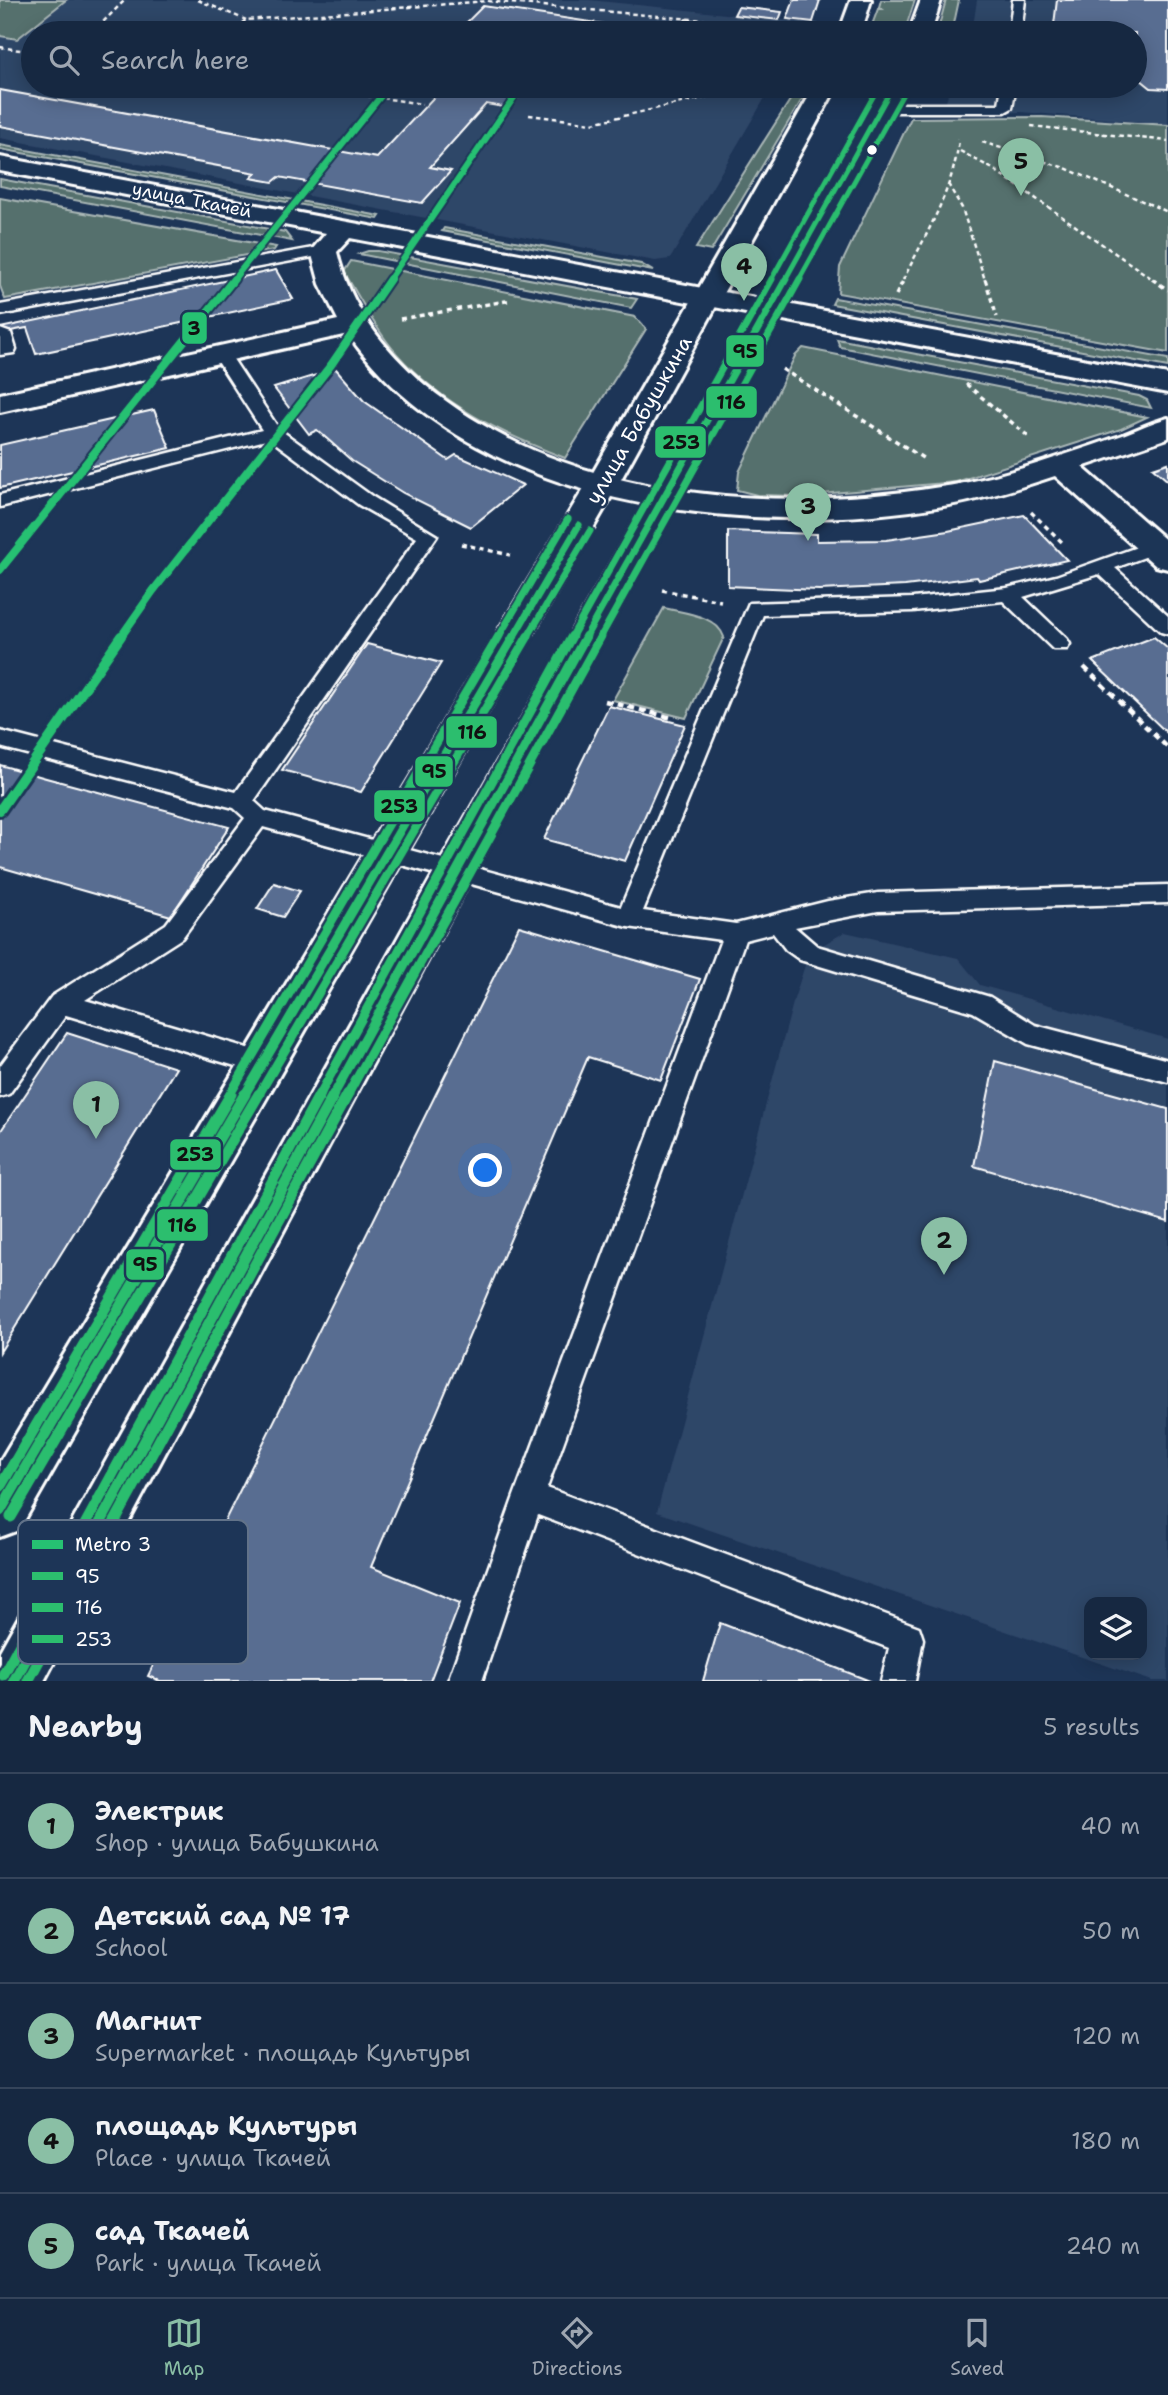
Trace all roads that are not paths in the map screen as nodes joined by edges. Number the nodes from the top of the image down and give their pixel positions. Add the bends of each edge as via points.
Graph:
1 (861, 0) edge
2 (931, 0) edge
3 (1019, 0) edge
4 (854, 21) edge
5 (924, 21) edge
6 (1016, 21) edge
7 (819, 98) edge
8 (885, 98) edge
9 (1007, 98) edge
10 (879, 108) junction
11 (0, 164) edge
12 (334, 240) junction
13 (708, 298) junction
14 (768, 308) junction
15 (0, 310) edge
16 (358, 324) junction
17 (2, 327) edge
18 (0, 350) edge
19 (221, 354) junction
20 (1168, 384) edge
21 (0, 403) edge
22 (1168, 427) edge
23 (272, 433) junction
24 (1060, 464) junction
25 (603, 483) junction
26 (663, 496) junction
27 (0, 501) edge
28 (1161, 553) edge
29 (1101, 566) junction
30 (1008, 594) junction
31 (756, 608) joint
32 (1168, 626) edge
33 (1060, 644) road end
34 (0, 738) edge
35 (249, 810) junction
36 (387, 851) junction
37 (456, 870) junction
38 (1168, 894) edge
39 (628, 918) junction
40 (779, 924) junction
41 (736, 933) junction
42 (61, 1003) junction
43 (262, 1063) junction
44 (1168, 1071) edge
45 (0, 1086) edge
46 (529, 1496) junction
47 (0, 1511) edge
48 (102, 1520) edge
49 (23, 1664) edge
50 (14, 1681) edge
51 (465, 1681) edge
52 (898, 1681) edge

1 - 4 street
2 - 5 street
3 - 6 lane
7 - 13 street, улица Бабушкина
8 - 10 street
9 - 10 lane via 1005,108
10 - 14 street
11 - 12 street, улица Ткачей
12 - 13 street, улица Ткачей
12 - 15 lane
12 - 16 street via 327,272
13 - 14 street, улица Ткачей
13 - 25 street, улица Бабушкина
14 - 20 street, улица Ткачей
14 - 26 street
16 - 19 street
16 - 25 street via 407,386 450,420 497,446 565,474
17 - 18 lane via 8,349
19 - 21 street
19 - 23 lane
22 - 24 street
23 - 27 lane
23 - 35 lane via 366,501 428,536
24 - 26 street via 941,497 877,505 750,509
24 - 28 street
25 - 26 street
25 - 36 street, улица Бабушкина
26 - 37 street
28 - 29 lane
29 - 30 lane
29 - 32 lane
30 - 31 lane via 914,603
30 - 33 lane
31 - 39 lane
34 - 35 lane
35 - 36 lane
35 - 42 lane via 174,931
36 - 37 lane
36 - 43 street, улица Бабушкина
37 - 39 lane
37 - 48 street
38 - 40 lane via 878,902 828,909
39 - 41 lane
40 - 41 lane
40 - 44 lane via 809,953 981,1004 1028,1034
41 - 46 lane
42 - 43 lane
42 - 45 lane
43 - 47 street, улица Бабушкина
46 - 51 lane
46 - 52 lane via 907,1639
49 - 50 street

